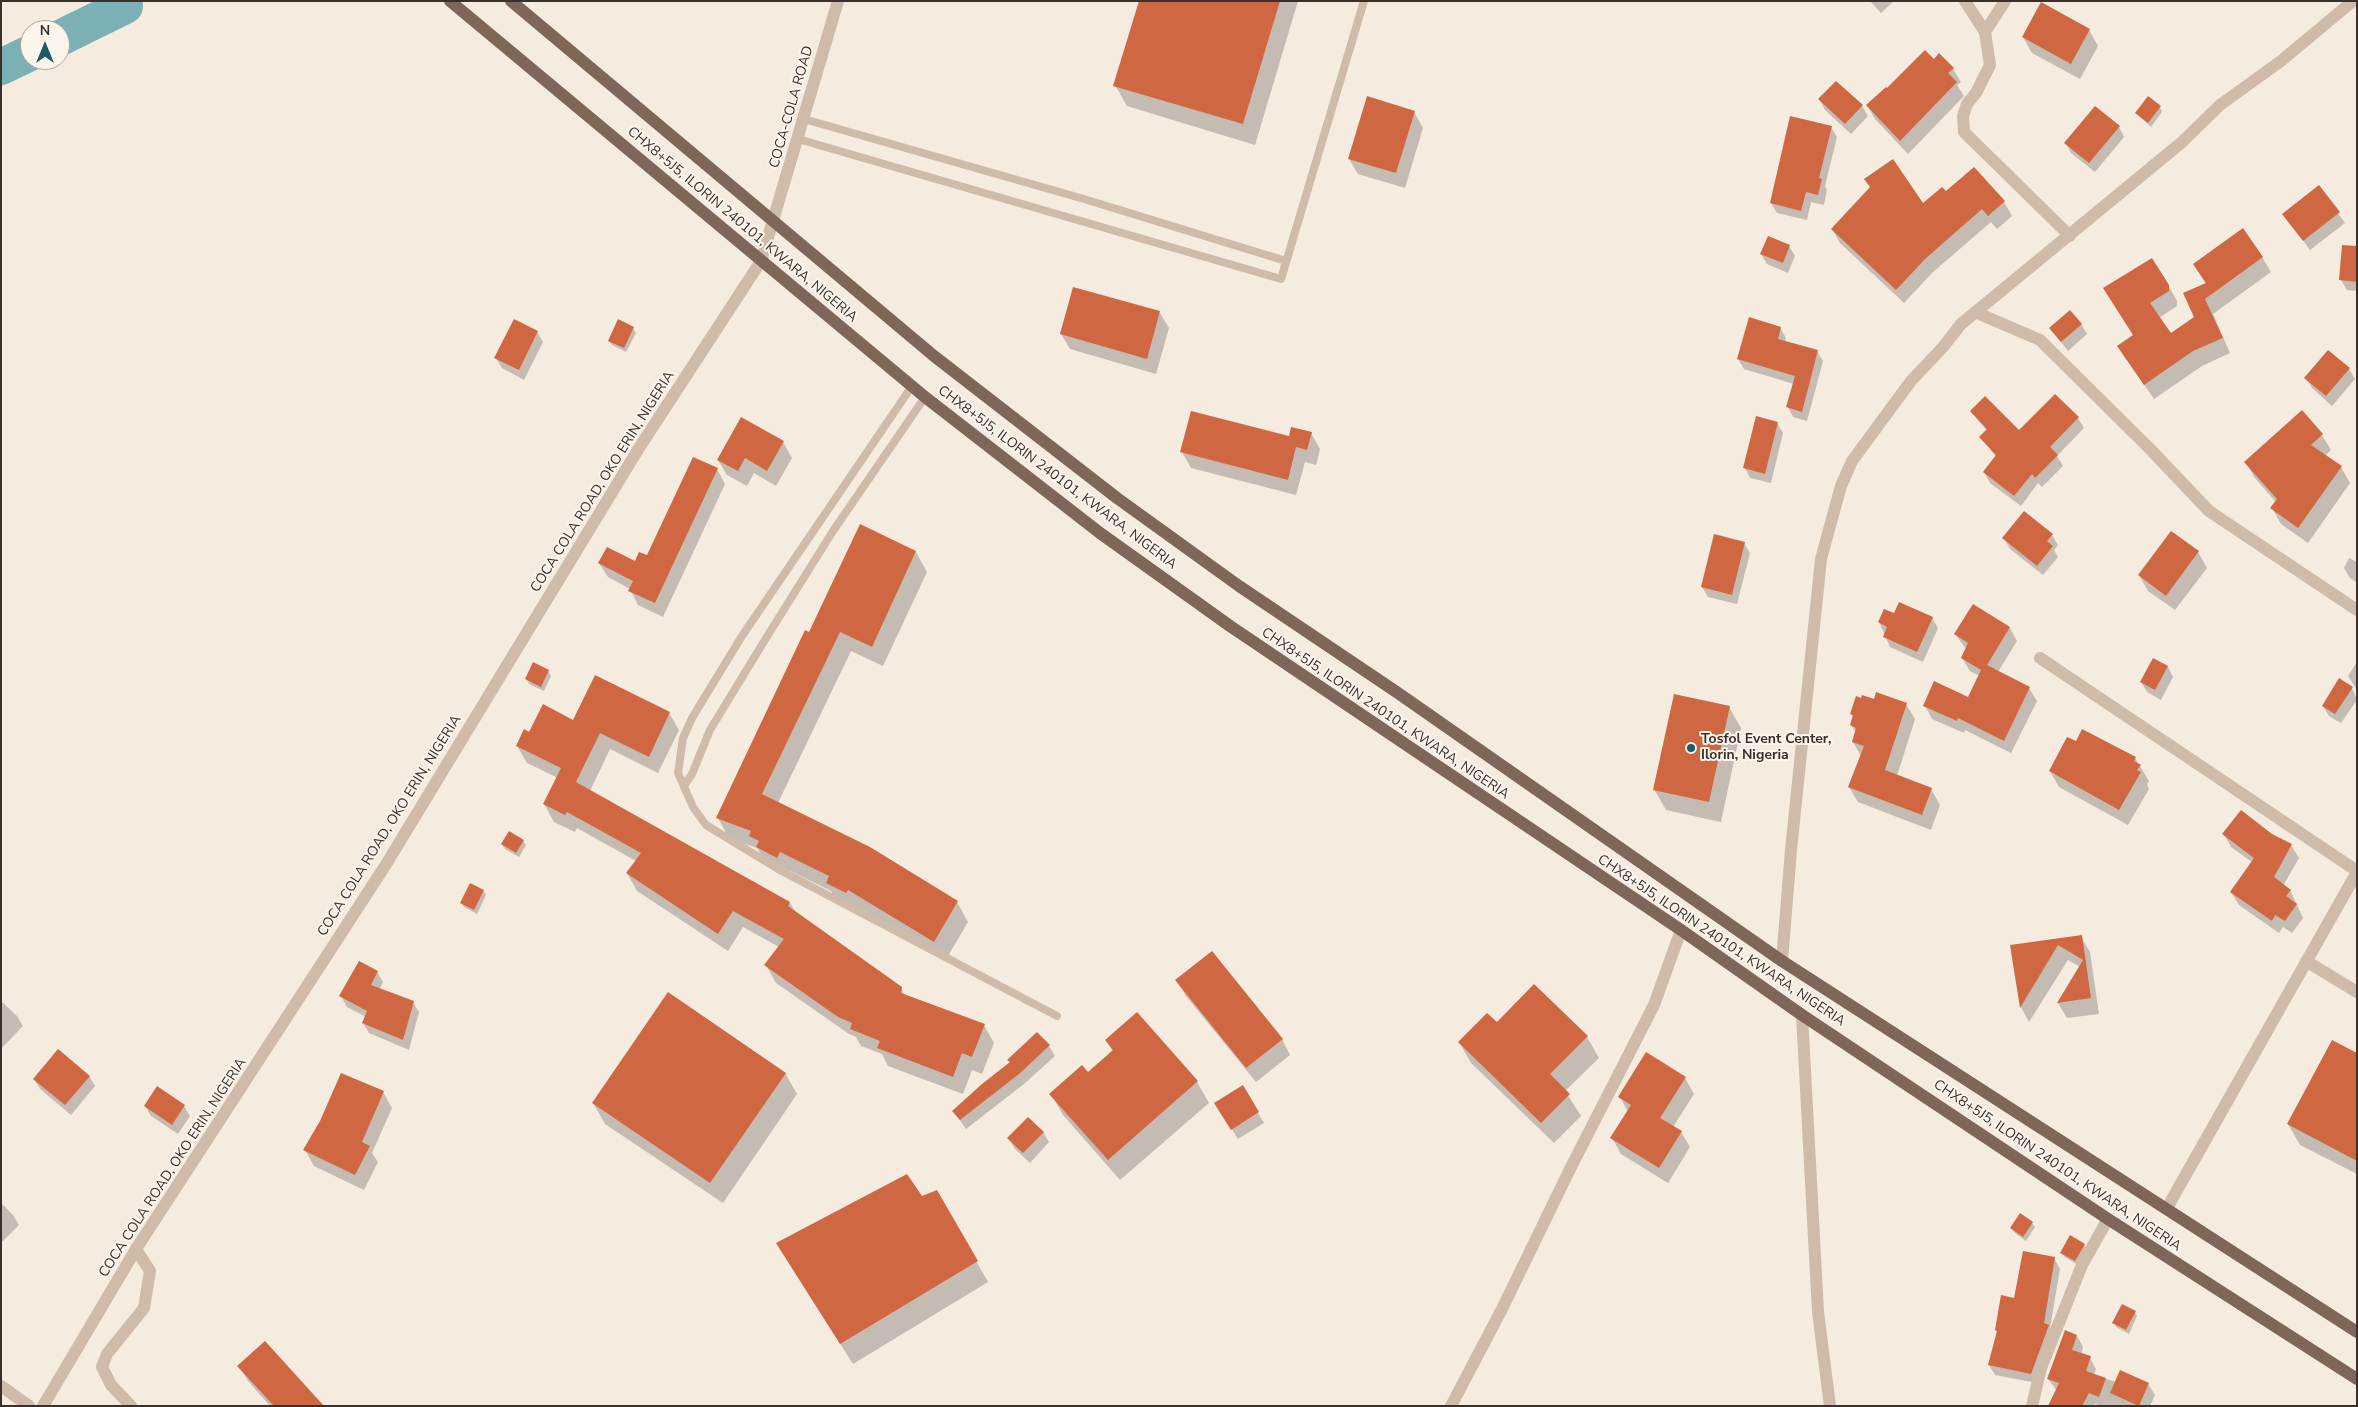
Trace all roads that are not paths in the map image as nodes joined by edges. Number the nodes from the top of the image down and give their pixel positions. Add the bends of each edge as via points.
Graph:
1 (450, 1) edge
2 (511, 1) edge
3 (838, 1) edge
4 (1364, 1) edge
5 (1964, 1) edge
6 (2005, 1) edge
7 (2354, 2) edge
8 (1984, 32) junction
9 (804, 118) junction
10 (798, 139) junction
11 (774, 220) junction
12 (2070, 236) junction
13 (761, 261) junction
14 (1286, 261) junction
15 (1975, 312) junction
16 (912, 386) junction
17 (925, 397) junction
18 (2357, 610) edge
19 (2040, 658) dead end
20 (684, 786) junction
21 (2357, 872) edge
22 (1680, 930) junction
23 (1782, 961) junction
24 (2306, 961) junction
25 (2357, 992) edge
26 (1057, 1016) dead end
27 (1802, 1016) junction
28 (2167, 1208) junction
29 (2108, 1219) junction
30 (136, 1249) junction
31 (2357, 1332) edge
32 (2357, 1379) edge
33 (1, 1386) edge
34 (29, 1406) edge
35 (43, 1406) edge
36 (131, 1406) edge
37 (1451, 1406) edge
38 (1830, 1406) edge
39 (2032, 1406) edge

1 - 13 main road, CHX8+5J5, ILORIN 240101, KWARA, NIGERIA
2 - 11 main road, CHX8+5J5, ILORIN 240101, KWARA, NIGERIA
3 - 9 street, COCA-COLA ROAD
4 - 14 lane
5 - 8 street
6 - 8 street
7 - 12 street via 2220,105 2181,143
8 - 12 street via 1990,66 1967,104 1963,116 1964,132
9 - 10 street, COCA-COLA ROAD
9 - 14 lane
10 - 11 street, COCA-COLA ROAD
10 - 14 lane via 1281,280
11 - 13 street, COCA-COLA ROAD
11 - 23 main road, CHX8+5J5, ILORIN 240101, KWARA, NIGERIA via 934,356 1125,503 1239,586
12 - 15 street
13 - 16 main road, CHX8+5J5, ILORIN 240101, KWARA, NIGERIA
13 - 30 street, COCA COLA ROAD, OKO ERIN, NIGERIA via 639,448 385,866
15 - 18 street via 2040,340 2209,511
15 - 23 street via 1911,381 1852,462 1841,486 1821,559 1790,850
16 - 17 main road, CHX8+5J5, ILORIN 240101, KWARA, NIGERIA
16 - 20 lane via 742,636 692,718 683,738 678,764 678,774
17 - 20 lane via 833,531 763,642 710,730
17 - 22 main road, CHX8+5J5, ILORIN 240101, KWARA, NIGERIA via 1100,533 1230,626
19 - 21 street
20 - 26 lane via 706,825 780,870
21 - 24 street
22 - 27 main road, CHX8+5J5, ILORIN 240101, KWARA, NIGERIA
22 - 37 street via 1654,1005
23 - 28 main road, CHX8+5J5, ILORIN 240101, KWARA, NIGERIA
24 - 25 street
24 - 28 street
27 - 29 main road, CHX8+5J5, ILORIN 240101, KWARA, NIGERIA
27 - 38 street via 1818,1312
28 - 31 main road, CHX8+5J5, ILORIN 240101, KWARA, NIGERIA via 2320,1311
29 - 32 main road, CHX8+5J5, ILORIN 240101, KWARA, NIGERIA
29 - 39 street via 2079,1273 2041,1368
30 - 35 street, COCA COLA ROAD, OKO ERIN, NIGERIA
30 - 36 street via 150,1271 144,1308 108,1354 102,1367 111,1385
33 - 34 street

